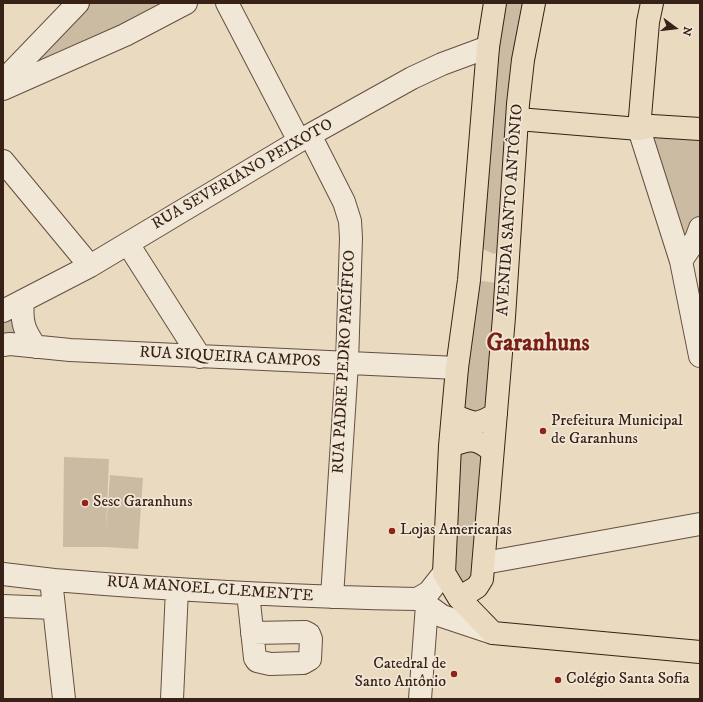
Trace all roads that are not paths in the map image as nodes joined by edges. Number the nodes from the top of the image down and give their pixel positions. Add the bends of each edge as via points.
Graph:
1 (78, 3) edge
2 (186, 3) edge
3 (227, 3) edge
4 (495, 3) edge
5 (534, 3) edge
6 (652, 3) edge
7 (488, 47) junction
8 (3, 81) edge
9 (3, 89) edge
10 (518, 112) junction
11 (644, 125) junction
12 (700, 129) edge
13 (305, 138) junction
14 (3, 161) edge
15 (700, 228) edge
16 (128, 244) junction
17 (471, 248) junction
18 (508, 252) junction
19 (90, 266) junction
20 (683, 269) junction
21 (469, 280) junction
22 (505, 282) junction
23 (23, 301) junction
24 (3, 311) edge
25 (3, 345) edge
26 (36, 347) junction
27 (700, 356) edge
28 (200, 357) junction
29 (347, 364) junction
30 (457, 368) junction
31 (496, 414) junction
32 (453, 415) junction
33 (450, 446) junction
34 (492, 451) junction
35 (700, 524) edge
36 (484, 563) junction
37 (444, 573) junction
38 (8, 574) edge
39 (53, 580) junction
40 (177, 589) junction
41 (248, 592) junction
42 (332, 597) junction
43 (459, 598) junction
44 (422, 602) junction
45 (10, 606) edge
46 (54, 608) junction
47 (252, 633) dead end
48 (493, 633) junction
49 (700, 652) edge
50 (64, 699) edge
51 (172, 699) edge
52 (420, 699) edge

1 - 8 street
2 - 9 street via 125,35
3 - 13 street, RUA PADRE PEDRO PACÍFICO
4 - 7 main road
5 - 10 main road, AVENIDA SANTO ANTÔNIO via 523,60
6 - 11 main road via 648,22
7 - 13 street, RUA SEVERIANO PEIXOTO via 412,78
7 - 17 main road
10 - 11 main road
10 - 18 main road, AVENIDA SANTO ANTÔNIO
11 - 12 main road
11 - 20 street
13 - 16 street, RUA SEVERIANO PEIXOTO
13 - 29 street, RUA PADRE PEDRO PACÍFICO via 344,202 350,221
14 - 19 street
15 - 20 street
16 - 19 street, RUA SEVERIANO PEIXOTO
16 - 28 street
17 - 18 main road via 489,255
17 - 21 main road
18 - 22 main road, AVENIDA SANTO ANTÔNIO
19 - 23 street, RUA SEVERIANO PEIXOTO
20 - 27 street
21 - 22 main road via 488,275
21 - 30 main road
22 - 31 main road, AVENIDA SANTO ANTÔNIO
23 - 24 street, RUA SEVERIANO PEIXOTO
23 - 26 street via 24,325 27,335
25 - 26 street, RUA SIQUEIRA CAMPOS
26 - 28 street, RUA SIQUEIRA CAMPOS
28 - 29 street, RUA SIQUEIRA CAMPOS
29 - 30 street, RUA SIQUEIRA CAMPOS
29 - 42 street, RUA PADRE PEDRO PACÍFICO
30 - 32 main road
31 - 32 main road via 476,423
31 - 34 main road, AVENIDA SANTO ANTÔNIO
32 - 33 main road
33 - 34 main road via 474,440 483,443
33 - 37 main road
34 - 36 main road, AVENIDA SANTO ANTÔNIO
35 - 36 street
36 - 43 main road, AVENIDA SANTO ANTÔNIO via 480,584
37 - 43 main road
37 - 44 street
38 - 39 street, RUA MANOEL CLEMENTE
38 - 45 street
39 - 40 street, RUA MANOEL CLEMENTE
39 - 46 street
40 - 41 street, RUA MANOEL CLEMENTE
40 - 51 street
41 - 42 street, RUA MANOEL CLEMENTE
41 - 47 street
42 - 44 street, RUA MANOEL CLEMENTE
43 - 44 street, RUA MANOEL CLEMENTE
43 - 48 main road
44 - 48 street via 442,616
44 - 52 street
45 - 46 street
46 - 50 street
48 - 49 main road

